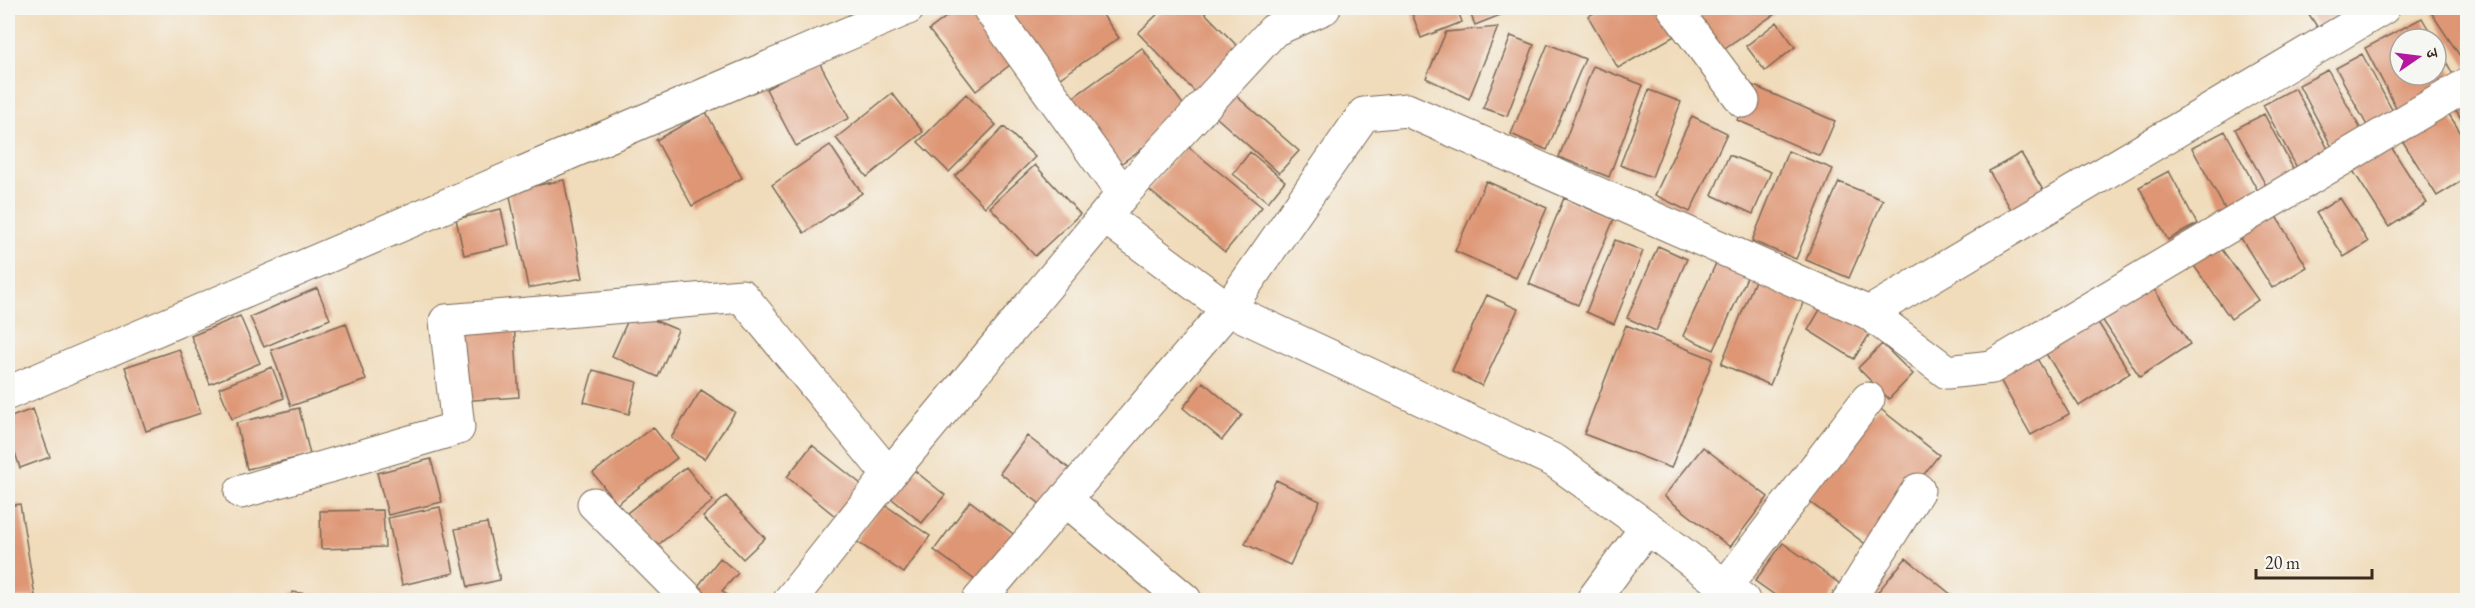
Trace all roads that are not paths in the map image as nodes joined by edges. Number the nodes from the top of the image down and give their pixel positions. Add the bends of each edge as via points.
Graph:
1 (908, 8) edge
2 (989, 8) edge
3 (1324, 8) edge
4 (1674, 8) edge
5 (2383, 8) edge
6 (2468, 84) edge
7 (1743, 101) dead end
8 (1114, 206) junction
9 (1228, 309) junction
10 (1869, 313) junction
11 (8, 393) edge
12 (1868, 399) dead end
13 (889, 475) junction
14 (1918, 490) dead end
15 (241, 492) dead end
16 (1065, 500) junction
17 (594, 504) dead end
18 (1647, 527) junction
19 (1734, 594) edge
20 (689, 600) edge
21 (790, 600) edge
22 (978, 600) edge
23 (1185, 600) edge
24 (1593, 600) edge
25 (1849, 600) edge

1 - 11 street
2 - 8 street
3 - 8 street via 1274,30
4 - 7 street
5 - 10 street
6 - 10 street via 1992,367 1947,372
8 - 9 street
8 - 13 street
9 - 10 street via 1364,114 1407,110
9 - 16 street
9 - 18 street via 1555,461
12 - 19 street
13 - 15 street via 742,296 446,321 458,428
13 - 21 street
14 - 25 street
16 - 22 street
16 - 23 street
17 - 20 street
18 - 19 street
18 - 24 street

